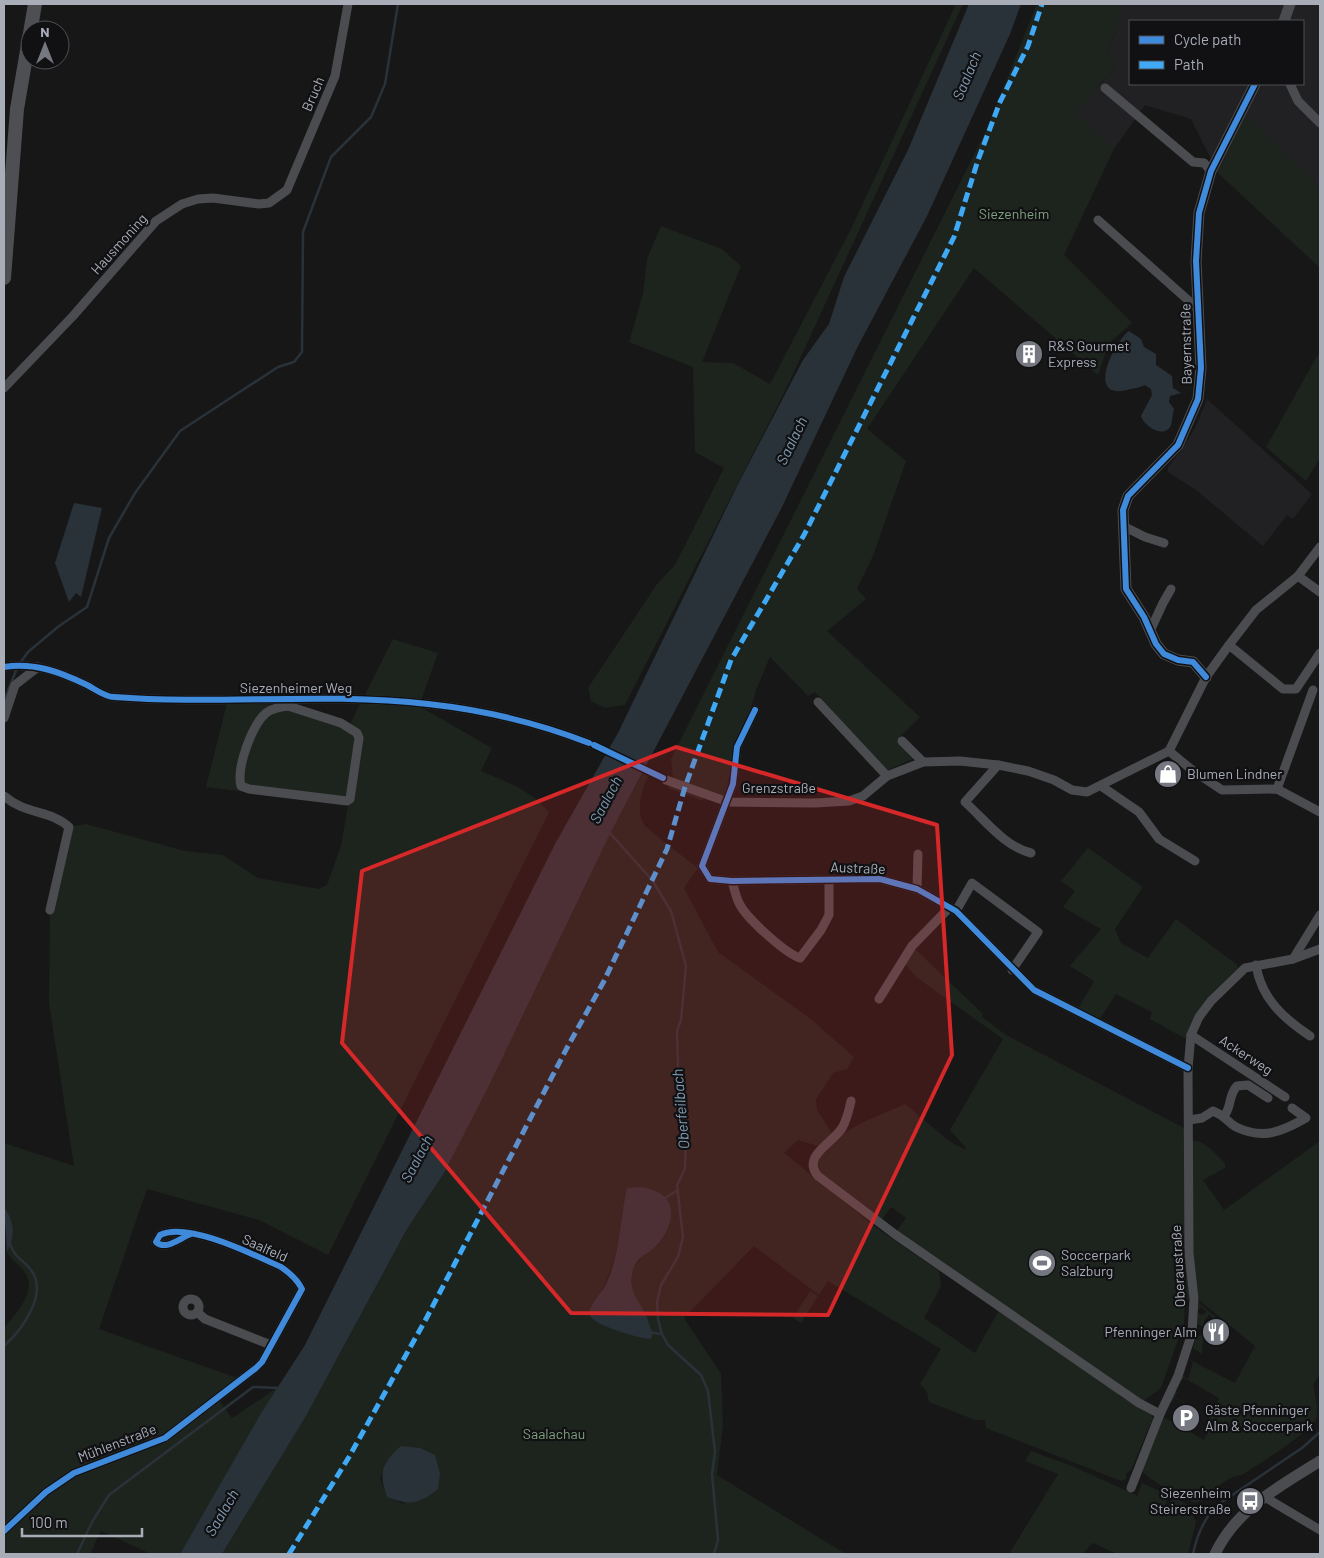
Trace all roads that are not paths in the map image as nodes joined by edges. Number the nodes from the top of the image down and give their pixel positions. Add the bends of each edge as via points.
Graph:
1 (35, 4) edge
2 (348, 4) edge
3 (1290, 4) edge
4 (1284, 20) edge
5 (1254, 85) edge
6 (1290, 85) edge
7 (1105, 88) dead end
8 (1320, 123) edge
9 (1211, 171) junction
10 (287, 190) joint
11 (1098, 220) dead end
12 (4, 278) edge
13 (1198, 310) junction
14 (4, 388) edge
15 (1125, 527) junction
16 (1164, 543) dead end
17 (1320, 547) edge
18 (1298, 576) junction
19 (1171, 589) dead end
20 (1320, 592) edge
21 (1150, 632) junction
22 (1229, 645) junction
23 (1320, 654) edge
24 (4, 667) edge
25 (38, 667) junction
26 (1206, 677) junction
27 (1313, 690) dead end
28 (258, 700) junction
29 (818, 702) dead end
30 (755, 710) dead end
31 (264, 715) junction
32 (4, 718) edge
33 (902, 741) dead end
34 (589, 743) dead end
35 (1168, 751) junction
36 (923, 762) junction
37 (998, 765) junction
38 (887, 776) junction
39 (666, 780) dead end
40 (1101, 786) junction
41 (1277, 789) junction
42 (4, 796) edge
43 (728, 802) junction
44 (1320, 812) edge
45 (1031, 853) dead end
46 (918, 854) dead end
47 (1194, 861) dead end
48 (829, 880) junction
49 (732, 881) junction
50 (917, 889) junction
51 (50, 910) dead end
52 (952, 910) junction
53 (1320, 915) edge
54 (1320, 949) edge
55 (1293, 959) junction
56 (1256, 965) junction
57 (1012, 970) junction
58 (879, 999) dead end
59 (1191, 1035) junction
60 (1310, 1036) dead end
61 (1188, 1068) junction
62 (1285, 1097) dead end
63 (1268, 1098) dead end
64 (851, 1101) dead end
65 (1292, 1108) dead end
66 (1224, 1116) junction
67 (1189, 1120) junction
68 (190, 1234) dead end
69 (197, 1312) dead end
70 (271, 1345) junction
71 (240, 1379) joint
72 (1160, 1414) junction
73 (1320, 1461) edge
74 (1131, 1488) dead end
75 (1263, 1496) junction
76 (1320, 1530) edge
77 (4, 1531) edge
78 (1215, 1554) edge

1 - 12 main road via 17,109
2 - 10 street, Bruch via 335,76
3 - 4 street
5 - 9 street, Bayernstraße
6 - 8 street via 1298,101
7 - 9 street via 1193,162 1204,163
9 - 13 street, Bayernstraße via 1197,230
10 - 14 street, Hausmoning via 270,203 198,199 182,204 156,221 73,316
11 - 13 street, Bayernstraße
13 - 15 street, Bayernstraße via 1201,368 1193,412 1178,445 1128,496 1123,510
15 - 16 street
15 - 21 street, Bayernstraße via 1126,589
17 - 18 street
18 - 20 street
18 - 22 street via 1256,610
19 - 21 street
21 - 26 street via 1164,654 1193,662
22 - 23 street via 1283,689 1290,690 1296,689
22 - 26 street
24 - 25 street, Siezenheimer Weg
25 - 28 street, Siezenheimer Weg via 67,676 111,697
25 - 32 street via 15,685
26 - 35 street
27 - 41 street
28 - 31 street
28 - 34 street, Siezenheimer Weg via 373,700 428,704 553,729
29 - 38 street
30 - 43 street, Austraße via 737,747
31 - 31 street via 247,747 242,786 344,802 350,799 359,738 355,730 293,707 274,708
33 - 36 street
35 - 40 street, Grenzstraße
35 - 41 street via 1222,790
36 - 37 street, Grenzstraße
36 - 38 street, Grenzstraße
37 - 40 street, Grenzstraße via 1042,775 1080,792
37 - 45 street via 965,802 1011,844
38 - 43 street, Grenzstraße via 862,796 850,801
39 - 43 street, Grenzstraße
40 - 47 street via 1139,812 1158,839
41 - 44 street
42 - 51 street via 23,809 60,820 69,827
43 - 49 street, Austraße via 702,866 710,879
46 - 50 street
48 - 49 street, Austraße
48 - 49 street via 829,916 800,958 748,916 739,904
48 - 50 street, Austraße via 880,880
50 - 52 street, Austraße
52 - 57 street, Austraße
52 - 57 street via 972,883 1038,932
52 - 58 street via 912,946
53 - 55 street
54 - 55 street
55 - 56 street
56 - 59 street via 1245,968 1211,1001
56 - 60 street via 1258,980 1268,1000
57 - 61 street, Austraße via 1034,990
59 - 61 street
59 - 62 street, Ackerweg
61 - 67 street, Oberaustraße
63 - 66 street via 1248,1086 1237,1086 1232,1091
64 - 72 street via 841,1129 813,1161 814,1172 896,1235 1139,1403
65 - 66 street via 1306,1118 1282,1132 1254,1134 1233,1126
66 - 67 street via 1213,1111 1202,1118
67 - 72 street, Oberaustraße via 1189,1253 1194,1311 1186,1353
68 - 70 street, Saalfeld via 235,1248 281,1267 294,1276 302,1289
69 - 70 street via 205,1319
70 - 71 street, Saalfeld via 262,1362
71 - 77 street, Mühlenstraße via 165,1438 92,1465 67,1478 46,1492
72 - 74 street, Oberaustraße
73 - 75 street
75 - 76 street
75 - 78 street via 1240,1516

